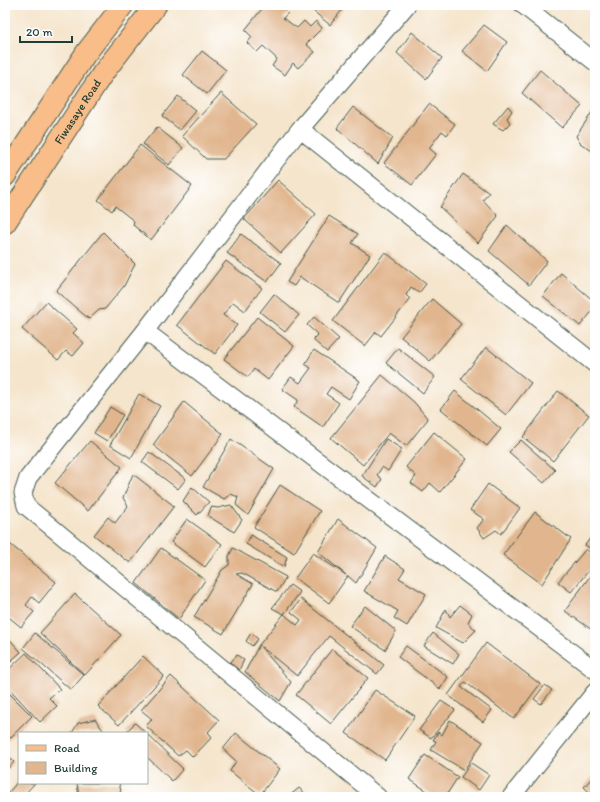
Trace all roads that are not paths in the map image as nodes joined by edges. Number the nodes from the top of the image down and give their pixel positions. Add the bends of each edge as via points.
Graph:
1 (123, 5) edge
2 (156, 5) edge
3 (407, 5) edge
4 (523, 5) edge
5 (595, 62) edge
6 (300, 129) junction
7 (5, 176) edge
8 (5, 223) edge
9 (145, 331) junction
10 (595, 364) edge
11 (595, 670) edge
12 (595, 692) edge
13 (378, 797) edge
14 (511, 797) edge

1 - 7 main road via 86,53
2 - 8 main road, Fiwasaye Road via 103,73
3 - 6 street
4 - 5 street
6 - 9 street
6 - 10 street
9 - 11 street
9 - 13 street via 28,478 23,493 26,506
12 - 14 street

